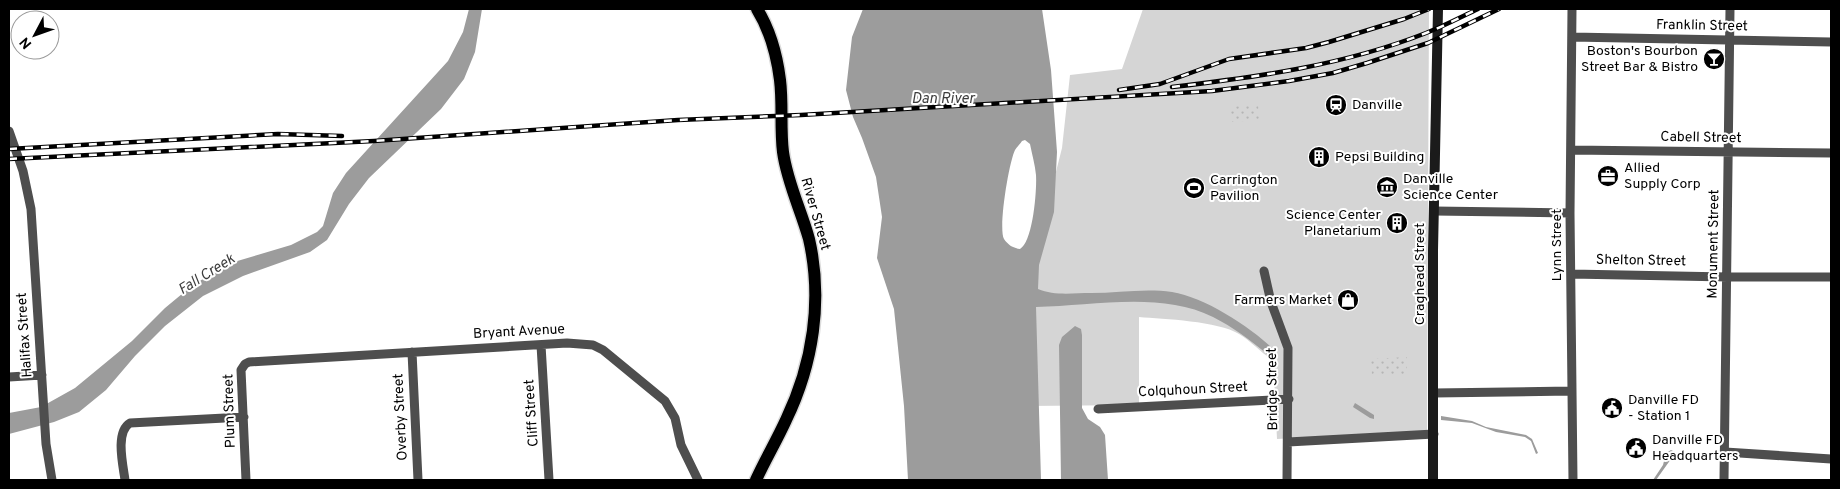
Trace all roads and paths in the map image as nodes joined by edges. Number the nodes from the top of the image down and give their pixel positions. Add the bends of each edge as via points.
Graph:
1 (757, 9) edge
2 (1438, 9) edge
3 (1572, 9) edge
4 (1730, 9) edge
5 (1572, 37) junction
6 (1730, 40) junction
7 (1831, 42) edge
8 (9, 131) edge
9 (1571, 150) junction
10 (1729, 152) junction
11 (1831, 153) edge
12 (1434, 211) junction
13 (1570, 213) junction
14 (1264, 270) dead end
15 (1571, 274) junction
16 (1728, 277) junction
17 (1831, 277) edge
18 (541, 345) junction
19 (412, 352) junction
20 (267, 361) joint
21 (42, 375) junction
22 (9, 377) edge
23 (1571, 391) junction
24 (1434, 392) junction
25 (1289, 398) junction
26 (1098, 409) dead end
27 (244, 417) junction
28 (1434, 434) junction
29 (1288, 442) junction
30 (1725, 452) junction
31 (1831, 459) edge
32 (52, 480) edge
33 (125, 480) edge
34 (246, 480) edge
35 (418, 480) edge
36 (550, 480) edge
37 (698, 480) edge
38 (756, 480) edge
39 (1287, 480) edge
40 (1433, 480) edge
41 (1573, 480) edge
42 (1724, 480) edge

1 - 38 main road, River Street via 768,30 780,80 783,152 808,238 815,309 811,349 796,397
2 - 12 main road, Craghead Street
3 - 5 street, Lynn Street
4 - 6 street, Monument Street
5 - 6 street, Franklin Street
5 - 9 street, Lynn Street
6 - 7 street, Franklin Street
6 - 10 street, Monument Street
8 - 21 street, Halifax Street via 23,171 31,209
9 - 10 street, Cabell Street
9 - 13 street, Lynn Street
10 - 11 street, Cabell Street
10 - 16 street, Monument Street
12 - 13 street
12 - 24 main road, Craghead Street
13 - 15 street, Lynn Street
14 - 25 street, Bridge Street via 1271,302 1287,341
15 - 16 street, Shelton Street
15 - 23 street, Lynn Street
16 - 17 street, Shelton Street
16 - 30 street, Monument Street
18 - 19 street, Bryant Avenue
18 - 36 street, Cliff Street
18 - 37 street, Bryant Avenue via 593,345 611,354 658,394 671,409 681,445
19 - 20 street, Bryant Avenue
19 - 35 street, Overby Street
20 - 27 street, Plum Street via 249,362 241,370
21 - 22 street
21 - 32 street, Halifax Street via 46,444
23 - 24 street
23 - 41 street, Lynn Street
24 - 28 main road, Craghead Street
25 - 26 street, Colquhoun Street
25 - 29 street, Bridge Street
27 - 33 street via 130,424 121,436
27 - 34 street, Plum Street
28 - 29 street
28 - 40 main road, Craghead Street
29 - 39 street, Bridge Street
30 - 31 street
30 - 42 street, Monument Street

